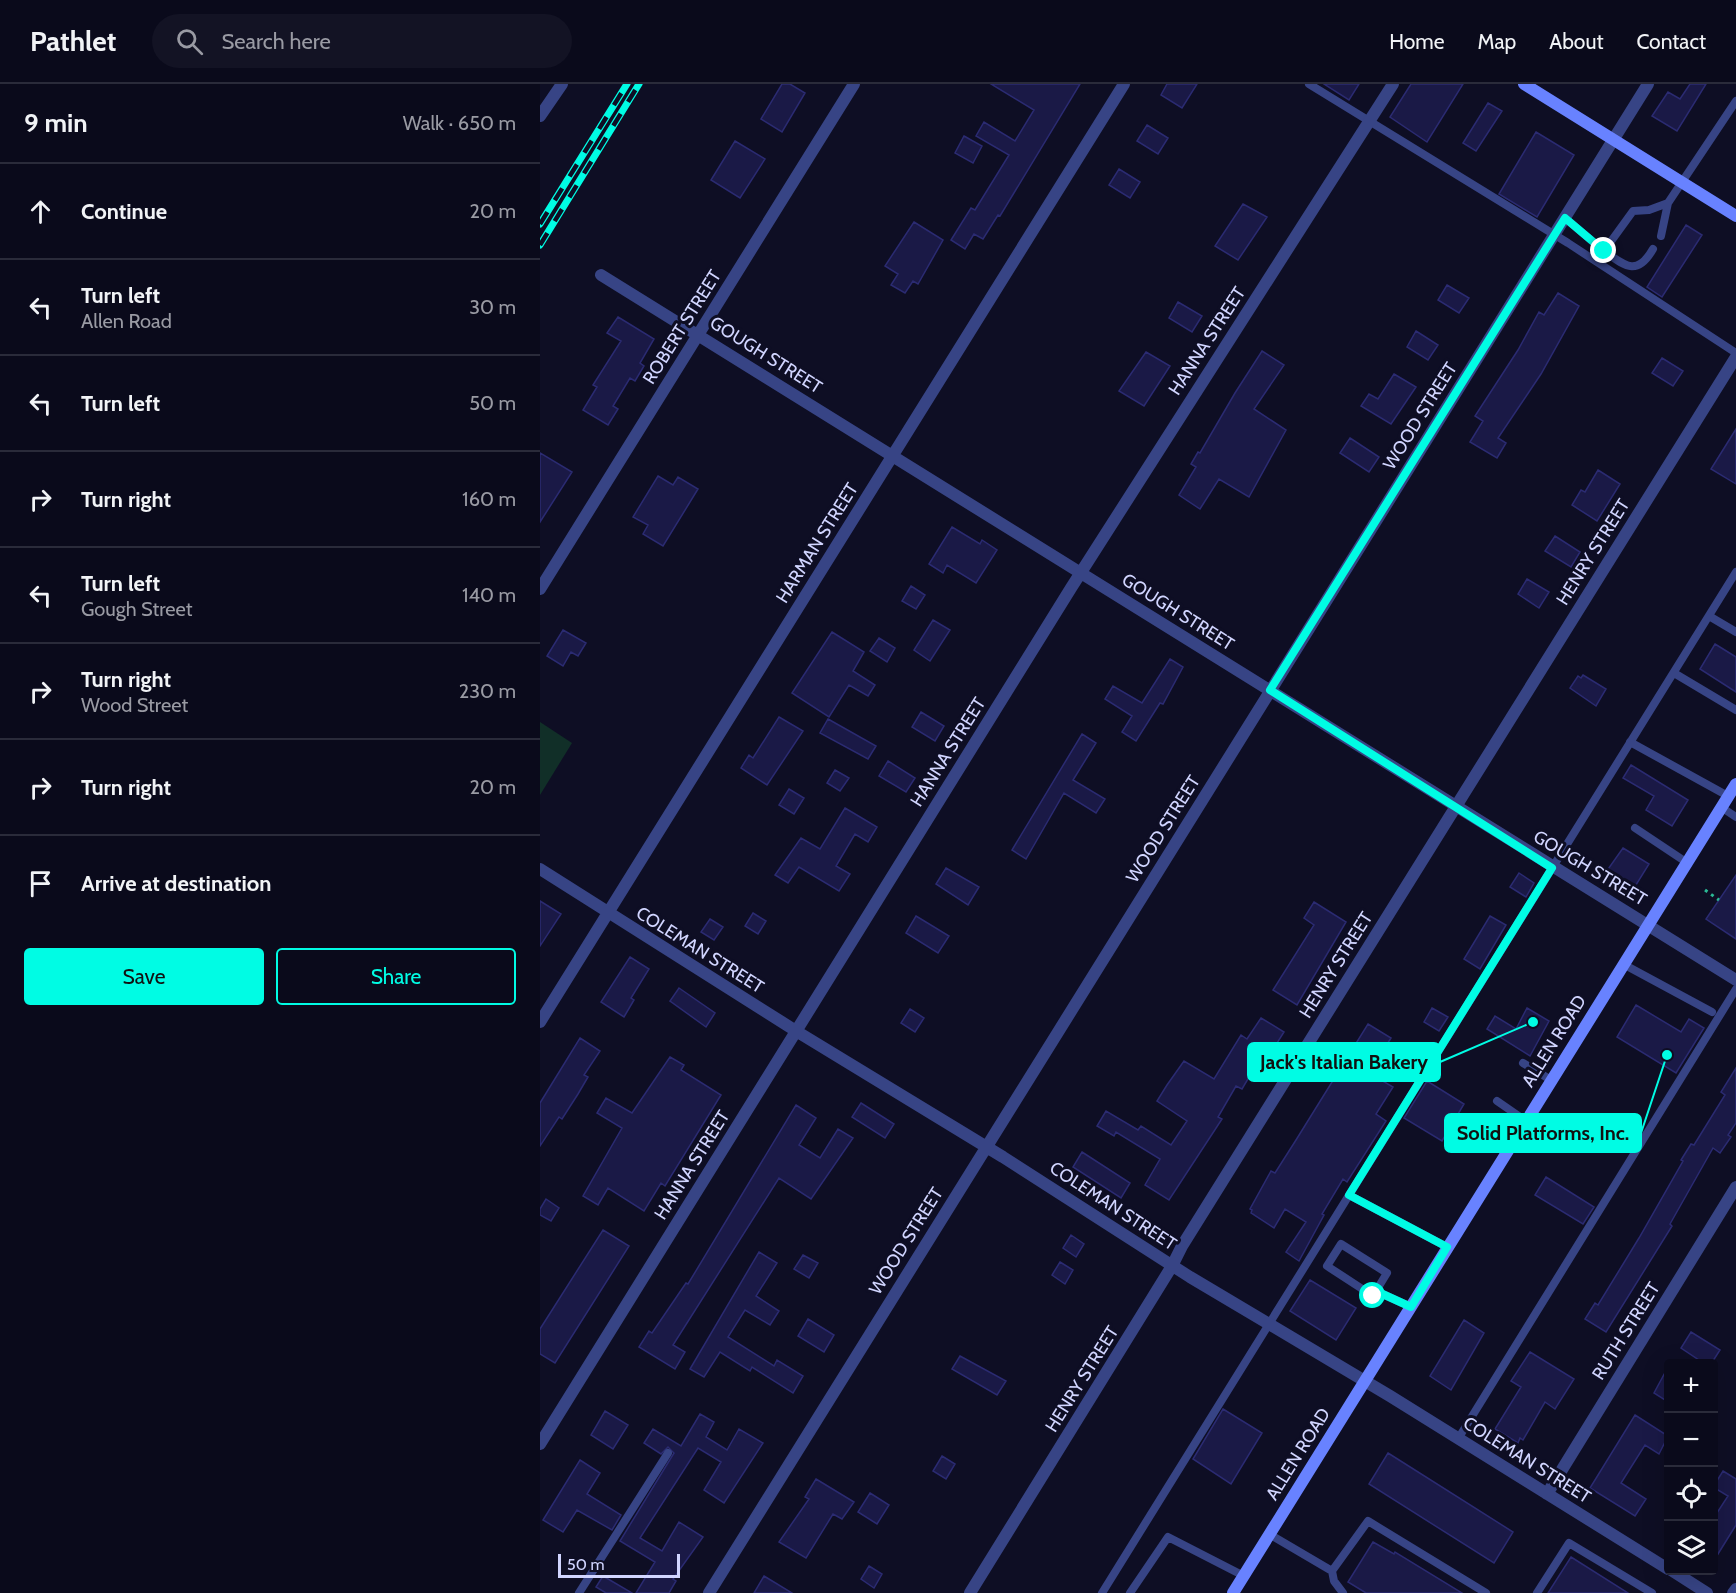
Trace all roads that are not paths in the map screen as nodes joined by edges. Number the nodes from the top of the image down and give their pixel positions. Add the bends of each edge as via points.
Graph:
1 (562, 84) edge
2 (854, 84) edge
3 (1124, 84) edge
4 (1309, 84) edge
5 (1393, 84) edge
6 (1524, 84) edge
7 (1648, 84) edge
8 (1736, 101) edge
9 (540, 116) edge
10 (1369, 121) junction
11 (1613, 142) junction
12 (1682, 184) junction
13 (1668, 203) junction
14 (1736, 216) edge
15 (1565, 218) junction
16 (1554, 235) junction
17 (1661, 236) dead end
18 (1653, 249) dead end
19 (1604, 251) junction
20 (601, 275) dead end
21 (698, 334) junction
22 (1736, 355) edge
23 (892, 455) junction
24 (1736, 572) edge
25 (1080, 573) junction
26 (540, 589) edge
27 (1709, 616) junction
28 (1736, 632) edge
29 (1674, 673) junction
30 (1270, 690) junction
31 (1736, 710) edge
32 (1630, 742) junction
33 (1736, 783) edge
34 (1728, 796) junction
35 (1721, 807) junction
36 (1456, 808) junction
37 (1736, 817) edge
38 (1635, 828) dead end
39 (1686, 862) junction
40 (1552, 868) junction
41 (540, 870) edge
42 (608, 913) junction
43 (1648, 924) junction
44 (1623, 964) junction
45 (1736, 980) edge
46 (1736, 989) edge
47 (1712, 1012) dead end
48 (540, 1022) edge
49 (796, 1031) junction
50 (1523, 1063) dead end
51 (1551, 1080) junction
52 (1497, 1101) dead end
53 (1526, 1121) junction
54 (986, 1147) junction
55 (1736, 1187) edge
56 (1349, 1195) junction
57 (1447, 1247) junction
58 (1172, 1266) junction
59 (1376, 1291) junction
60 (1411, 1307) junction
61 (1269, 1325) junction
62 (1364, 1383) junction
63 (1458, 1439) junction
64 (540, 1444) edge
65 (668, 1453) dead end
66 (1547, 1494) junction
67 (1269, 1534) junction
68 (1664, 1566) edge
69 (1332, 1571) junction
70 (1678, 1575) edge
71 (1244, 1576) junction
72 (1736, 1588) edge
73 (579, 1593) edge
74 (709, 1593) edge
75 (970, 1593) edge
76 (1102, 1593) edge
77 (1130, 1593) edge
78 (1233, 1593) edge
79 (1343, 1593) edge
80 (1486, 1593) edge
81 (1537, 1593) edge
82 (1652, 1593) edge
83 (1707, 1593) edge
84 (1733, 1593) edge

1 - 9 street
2 - 21 street, ROBERT STREET
3 - 23 street, HARMAN STREET
4 - 10 lane
5 - 10 street, HANNA STREET
6 - 11 main road
7 - 11 street, WOOD STREET
8 - 12 lane
10 - 16 lane
10 - 25 street, HANNA STREET
11 - 12 main road
11 - 15 street, WOOD STREET
12 - 13 lane
12 - 14 main road
13 - 17 lane
13 - 19 lane via 1649,210 1633,210
15 - 16 street, WOOD STREET
15 - 19 lane
16 - 22 lane
16 - 30 street, WOOD STREET
18 - 19 lane via 1643,264 1635,267 1623,265
20 - 21 street, GOUGH STREET
21 - 23 street, GOUGH STREET
21 - 26 street, ROBERT STREET
22 - 36 street, HENRY STREET
23 - 25 street, GOUGH STREET
23 - 42 street, HARMAN STREET
24 - 27 lane
25 - 30 street, GOUGH STREET
25 - 49 street, HANNA STREET
27 - 28 lane
27 - 29 lane
29 - 31 lane
29 - 32 lane
30 - 36 street, GOUGH STREET
30 - 54 street, WOOD STREET
32 - 34 lane
32 - 40 lane
33 - 34 main road, ALLEN ROAD
34 - 35 main road, ALLEN ROAD
35 - 37 lane
35 - 39 main road, ALLEN ROAD
36 - 40 street, GOUGH STREET
36 - 58 street, HENRY STREET
38 - 39 lane
39 - 43 main road, ALLEN ROAD
40 - 43 street, GOUGH STREET
40 - 56 lane
41 - 42 street, COLEMAN STREET
42 - 48 street, HARMAN STREET
42 - 49 street, COLEMAN STREET
43 - 44 main road, ALLEN ROAD
43 - 45 street, GOUGH STREET
44 - 47 lane
44 - 51 main road, ALLEN ROAD
46 - 63 lane
49 - 54 street, COLEMAN STREET
49 - 64 street, HANNA STREET
50 - 51 lane
51 - 53 main road, ALLEN ROAD
52 - 53 lane
53 - 57 main road, ALLEN ROAD
54 - 58 street, COLEMAN STREET
54 - 74 street, WOOD STREET
55 - 66 street, RUTH STREET
56 - 57 lane
56 - 61 lane
57 - 60 main road, ALLEN ROAD
58 - 61 street, COLEMAN STREET
58 - 75 street, HENRY STREET
59 - 59 lane via 1373,1296 1327,1266 1341,1244 1387,1274
59 - 60 lane
60 - 62 main road, ALLEN ROAD
61 - 62 street, COLEMAN STREET
61 - 76 lane
62 - 63 street, COLEMAN STREET
62 - 67 main road, ALLEN ROAD
63 - 66 street, COLEMAN STREET
65 - 73 lane
66 - 68 street, COLEMAN STREET
67 - 69 lane
67 - 71 main road, ALLEN ROAD
69 - 79 lane
69 - 80 lane via 1368,1521
70 - 83 street, COLEMAN STREET
71 - 77 lane via 1168,1537
71 - 78 main road, ALLEN ROAD
72 - 84 street
81 - 82 lane via 1569,1543

